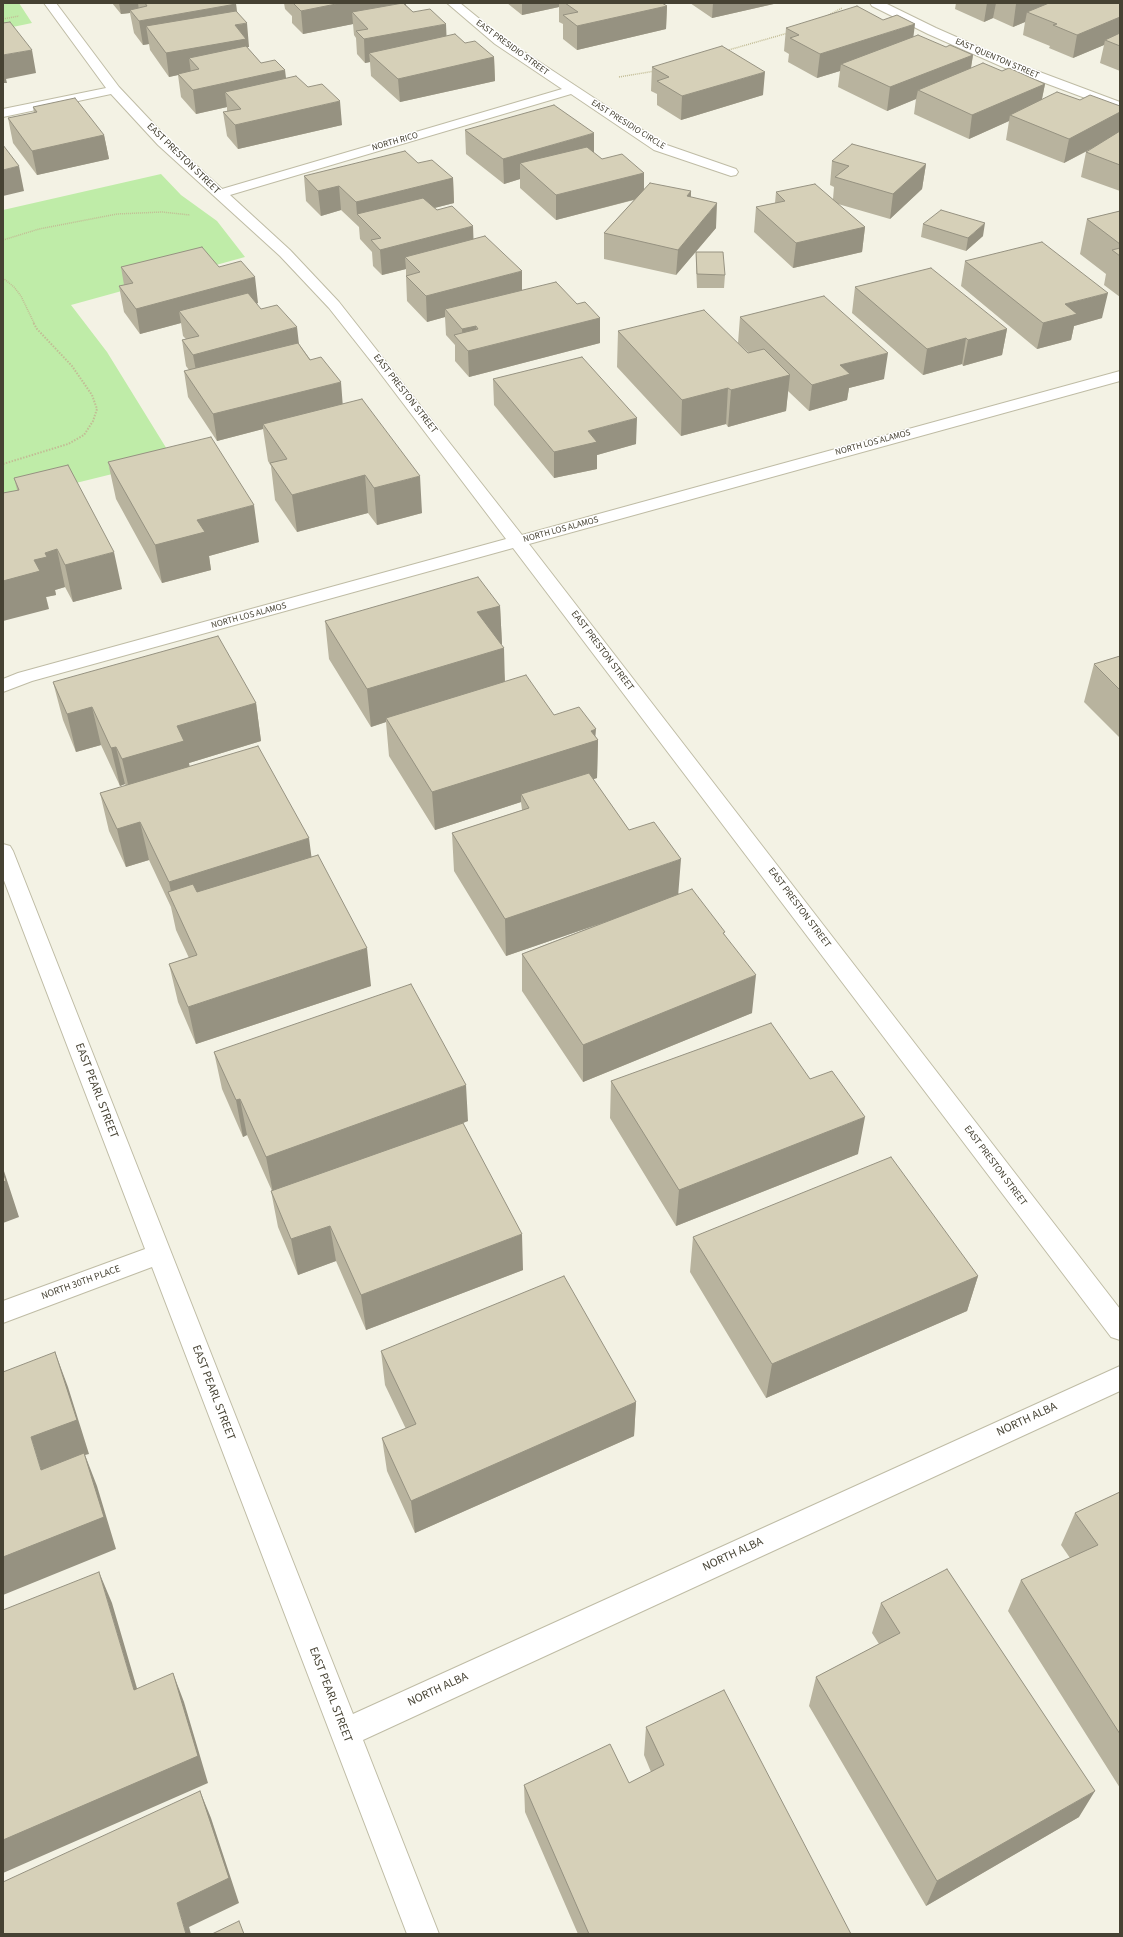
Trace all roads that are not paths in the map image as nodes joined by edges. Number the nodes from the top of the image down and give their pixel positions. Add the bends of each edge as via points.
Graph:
1 (50, 3) edge
2 (453, 3) edge
3 (876, 3) edge
4 (569, 88) junction
5 (114, 90) junction
6 (1120, 107) edge
7 (3, 113) edge
8 (731, 172) dead end
9 (219, 194) junction
10 (1120, 376) edge
11 (519, 541) junction
12 (3, 686) edge
13 (3, 851) edge
14 (159, 1254) junction
15 (3, 1312) edge
16 (1120, 1329) edge
17 (1120, 1378) edge
18 (345, 1733) junction
19 (423, 1934) edge

1 - 5 street, EAST PRESTON STREET
2 - 4 street, EAST PRESIDIO STREET via 500,41
3 - 6 street, EAST QUENTON STREET via 1009,65
4 - 8 street, EAST PRESIDIO CIRCLE via 659,147
4 - 9 street, NORTH RICO
5 - 7 street
5 - 9 street, EAST PRESTON STREET via 163,142
9 - 11 street, EAST PRESTON STREET via 285,253 334,305
10 - 11 street, NORTH LOS ALAMOS
11 - 12 street, NORTH LOS ALAMOS
11 - 16 street, EAST PRESTON STREET
13 - 14 street, EAST PEARL STREET
14 - 15 street, NORTH 30TH PLACE
14 - 18 street, EAST PEARL STREET
17 - 18 street, NORTH ALBA
18 - 19 street, EAST PEARL STREET

